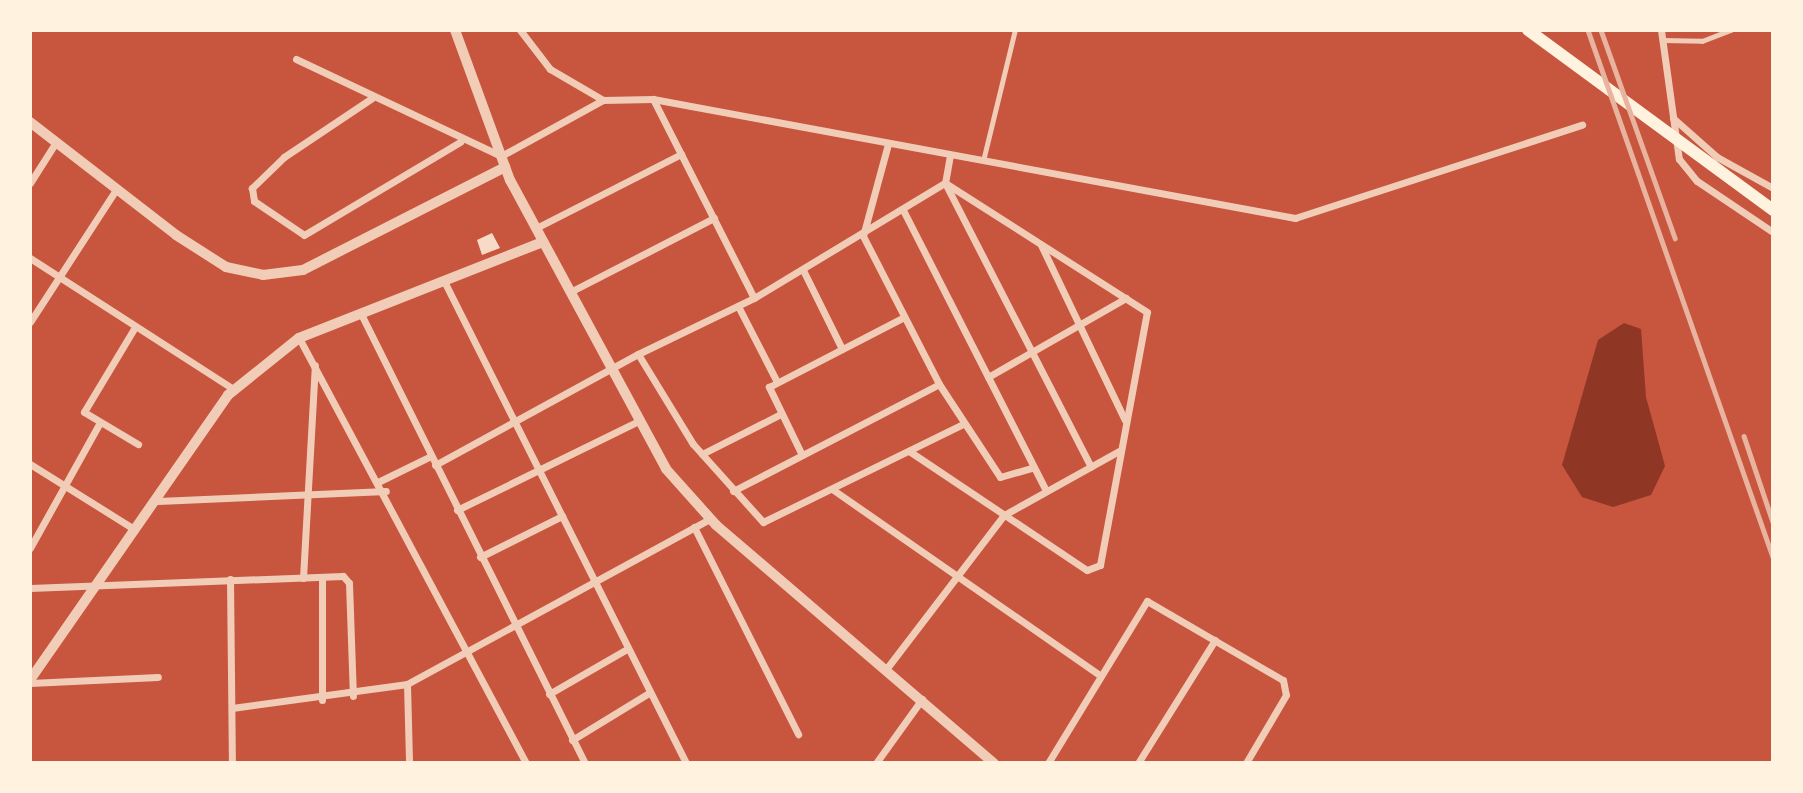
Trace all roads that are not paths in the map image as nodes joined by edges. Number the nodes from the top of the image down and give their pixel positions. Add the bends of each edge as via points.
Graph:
1 (455, 30) edge
2 (520, 30) edge
3 (1015, 30) edge
4 (1528, 30) edge
5 (1661, 30) edge
6 (1731, 30) edge
7 (1663, 40) junction
8 (296, 58) dead end
9 (372, 98) junction
10 (653, 99) junction
11 (603, 100) junction
12 (1673, 117) junction
13 (30, 122) edge
14 (1582, 125) dead end
15 (56, 142) junction
16 (460, 142) junction
17 (888, 144) junction
18 (681, 154) junction
19 (950, 155) junction
20 (503, 161) junction
21 (983, 161) junction
22 (30, 183) edge
23 (945, 183) junction
24 (117, 188) junction
25 (1773, 188) edge
26 (903, 210) junction
27 (1773, 210) edge
28 (714, 218) junction
29 (536, 228) junction
30 (1773, 232) edge
31 (863, 236) junction
32 (542, 242) junction
33 (1041, 244) junction
34 (30, 258) edge
35 (803, 270) junction
36 (57, 276) junction
37 (445, 283) junction
38 (570, 292) junction
39 (754, 298) junction
40 (1126, 298) junction
41 (738, 306) junction
42 (362, 316) junction
43 (904, 317) junction
44 (30, 322) edge
45 (1079, 325) junction
46 (135, 327) junction
47 (299, 338) junction
48 (842, 349) junction
49 (1031, 352) junction
50 (638, 354) junction
51 (316, 365) junction
52 (612, 370) junction
53 (988, 377) junction
54 (777, 382) junction
55 (939, 384) junction
56 (235, 390) junction
57 (781, 414) junction
58 (639, 421) junction
59 (1125, 421) junction
60 (99, 424) junction
61 (517, 424) junction
62 (963, 424) junction
63 (138, 444) dead end
64 (909, 451) junction
65 (1119, 452) junction
66 (702, 454) junction
67 (802, 455) junction
68 (431, 456) junction
69 (30, 464) edge
70 (435, 466) junction
71 (1034, 467) junction
72 (1091, 467) junction
73 (540, 469) junction
74 (380, 481) junction
75 (66, 485) junction
76 (832, 489) junction
77 (386, 491) junction
78 (733, 491) junction
79 (1046, 492) junction
80 (304, 496) junction
81 (158, 501) junction
82 (457, 510) junction
83 (1004, 515) junction
84 (562, 516) junction
85 (711, 518) junction
86 (694, 527) junction
87 (134, 529) junction
88 (30, 548) edge
89 (480, 557) junction
90 (957, 576) junction
91 (322, 577) junction
92 (303, 578) junction
93 (230, 579) junction
94 (593, 579) junction
95 (97, 586) junction
96 (30, 587) edge
97 (513, 624) junction
98 (1215, 640) junction
99 (628, 649) junction
100 (469, 651) junction
101 (887, 668) junction
102 (1101, 676) junction
103 (158, 677) dead end
104 (30, 682) edge
105 (407, 684) junction
106 (649, 693) junction
107 (549, 694) junction
108 (353, 695) junction
109 (922, 699) junction
110 (322, 700) junction
111 (232, 708) junction
112 (798, 734) dead end
113 (572, 740) junction
114 (232, 763) edge
115 (409, 763) edge
116 (526, 763) edge
117 (585, 763) edge
118 (686, 763) edge
119 (876, 763) edge
120 (994, 763) edge
121 (1048, 763) edge
122 (1138, 763) edge
123 (1246, 763) edge

1 - 20 street
2 - 11 street via 550,69
3 - 21 lane
4 - 27 main road
5 - 7 street
6 - 7 lane via 1702,41
7 - 12 street
8 - 9 street
9 - 16 street
9 - 16 street via 284,157 252,188 254,201 304,235
10 - 11 street
10 - 17 street
10 - 18 street
11 - 20 street
12 - 25 street via 1717,157
12 - 30 street via 1679,159 1697,181
13 - 15 street
14 - 21 street via 1295,218
15 - 22 street
15 - 24 street
16 - 20 street
17 - 19 street
17 - 31 street
18 - 28 street
18 - 29 street
19 - 21 street
19 - 23 street
20 - 24 street via 303,270 263,275 226,267
20 - 29 street
23 - 26 street
23 - 33 street
23 - 49 street
24 - 36 street
26 - 31 street
26 - 53 street
28 - 38 street
28 - 39 street
29 - 32 street
31 - 35 street
31 - 43 street
32 - 37 street
32 - 38 street
33 - 40 street
33 - 45 street
34 - 36 street
35 - 39 street
35 - 48 street
36 - 44 street
36 - 46 street
37 - 42 street
37 - 61 street
38 - 52 street
39 - 41 street
40 - 45 street
40 - 59 street via 1143,307 1147,322
41 - 50 street
41 - 54 street
42 - 47 street
42 - 68 street
43 - 48 street
43 - 55 street
45 - 49 street
45 - 59 street
46 - 56 street
46 - 60 street via 84,408
47 - 51 street
47 - 56 street
48 - 54 street
49 - 53 street
49 - 72 street
50 - 52 street
50 - 66 street
51 - 74 street
51 - 80 street
52 - 58 street
52 - 61 street
53 - 71 street
54 - 57 street via 768,392
55 - 62 street
55 - 67 street
56 - 81 street
57 - 66 street
57 - 67 street
58 - 73 street
58 - 85 street via 666,469
59 - 65 street
60 - 63 street
60 - 75 street
61 - 70 street
61 - 73 street
62 - 64 street
62 - 71 street via 1002,479
64 - 76 street
64 - 83 street
65 - 72 street
65 - 83 street via 1095,570
66 - 78 street
67 - 78 street
68 - 70 street
68 - 74 street
69 - 75 street
70 - 82 street
71 - 79 street
72 - 79 street
73 - 82 street
73 - 84 street
74 - 77 street
75 - 87 street
75 - 88 street
76 - 78 street via 763,522
76 - 90 street
77 - 80 street
77 - 100 street
79 - 83 street
80 - 81 street
80 - 92 street
81 - 87 street
82 - 89 street
83 - 90 street
84 - 89 street
84 - 94 street
85 - 86 street
85 - 101 street
86 - 94 street
86 - 112 street
87 - 95 street
89 - 97 street
90 - 101 street
90 - 102 street
91 - 92 street
91 - 108 street via 349,583
91 - 110 street
92 - 93 street
93 - 95 street
93 - 111 street
94 - 97 street
94 - 99 street
95 - 96 street
95 - 104 street
97 - 100 street
97 - 107 street
98 - 102 street via 1147,601
98 - 122 street
98 - 123 street via 1287,686
99 - 106 street
99 - 107 street
100 - 105 street
100 - 116 street
101 - 109 street
102 - 121 street
103 - 104 street
105 - 108 street
105 - 115 street
106 - 113 street
106 - 118 street
107 - 113 street
108 - 110 street
109 - 119 street
109 - 120 street
110 - 111 street
111 - 114 street
113 - 117 street

